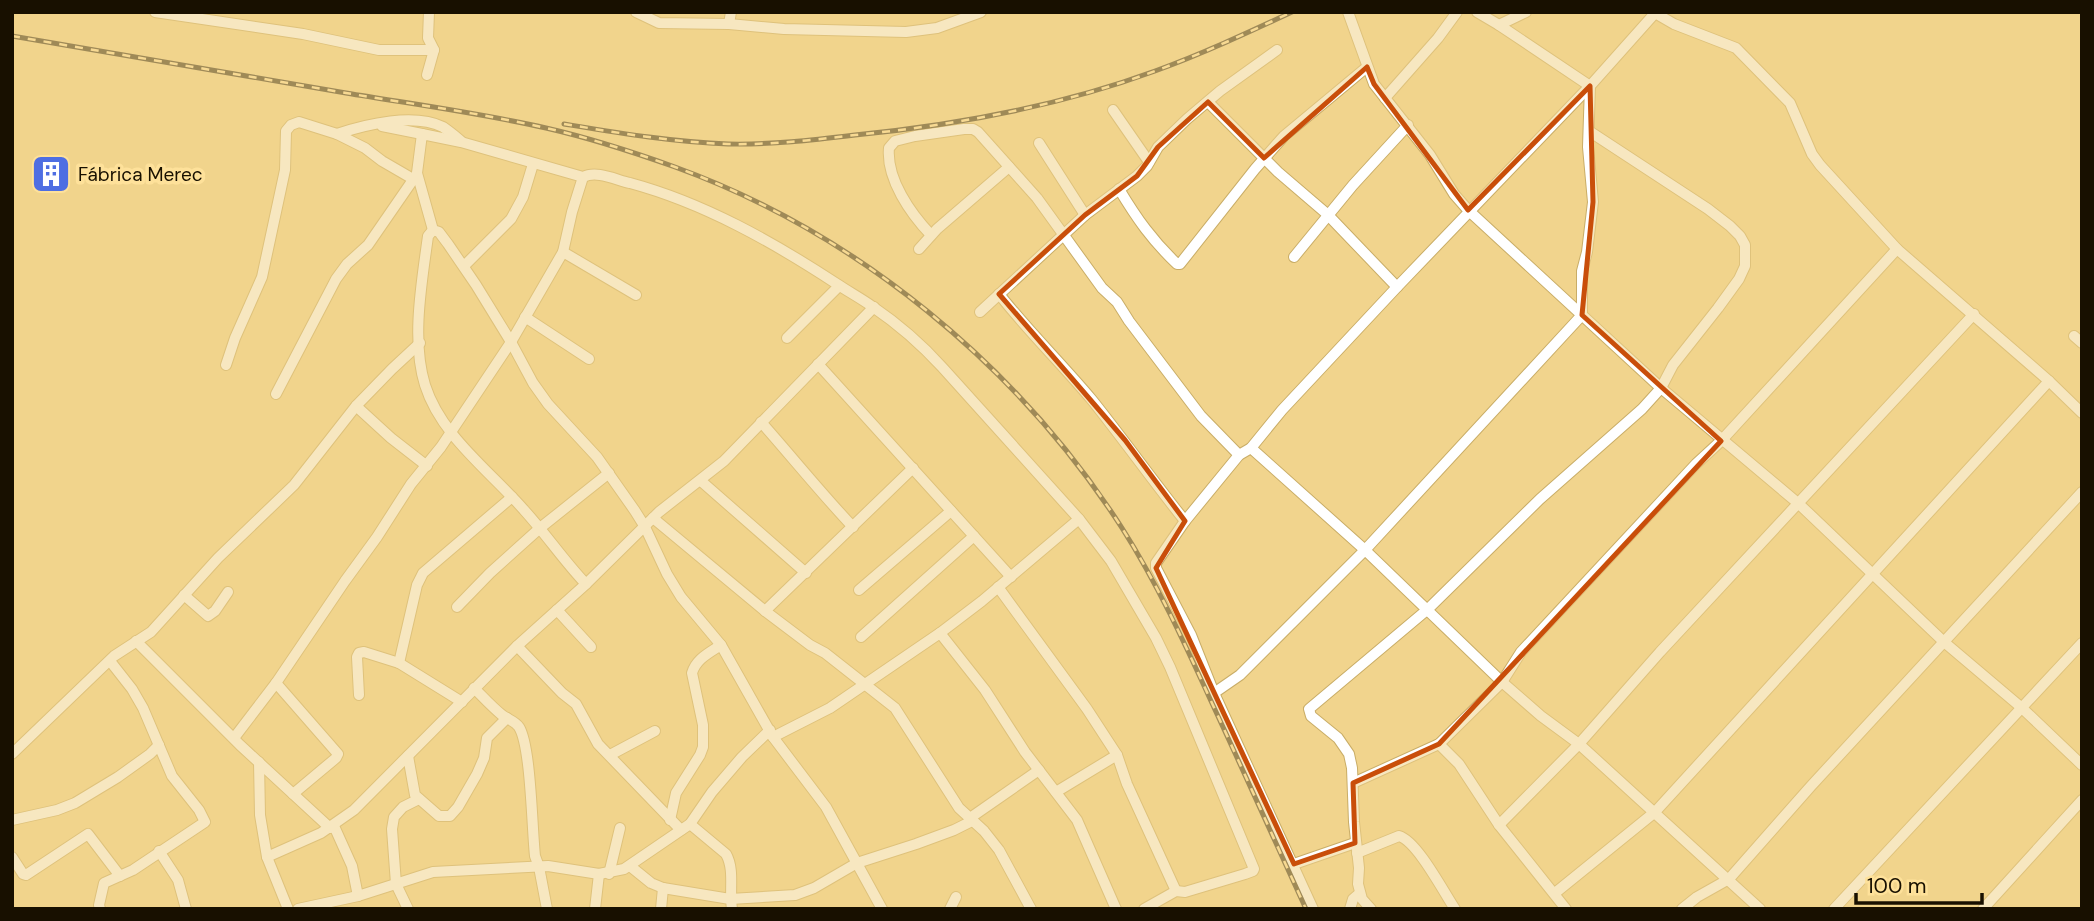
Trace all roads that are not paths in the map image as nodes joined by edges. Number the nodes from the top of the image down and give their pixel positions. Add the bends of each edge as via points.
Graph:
1 (155, 12) edge
2 (429, 12) edge
3 (731, 12) edge
4 (981, 12) edge
5 (1348, 12) edge
6 (1457, 12) edge
7 (1477, 12) edge
8 (1526, 12) edge
9 (1656, 13) edge
10 (642, 14) edge
11 (729, 24) junction
12 (1499, 25) junction
13 (434, 50) junction
14 (1277, 50) dead end
15 (1367, 67) junction
16 (427, 75) dead end
17 (1590, 86) junction
18 (1385, 98) junction
19 (1208, 102) junction
20 (1113, 110) dead end
21 (372, 124) junction
22 (1408, 125) junction
23 (1589, 131) junction
24 (337, 134) junction
25 (422, 134) junction
26 (461, 142) junction
27 (1039, 143) dead end
28 (1264, 158) junction
29 (1149, 162) junction
30 (533, 164) junction
31 (1009, 167) junction
32 (415, 176) junction
33 (583, 177) junction
34 (1119, 189) junction
35 (1468, 210) junction
36 (1084, 215) junction
37 (1327, 215) junction
38 (433, 230) junction
39 (1063, 234) junction
40 (931, 235) junction
41 (919, 248) dead end
42 (1898, 248) junction
43 (563, 252) junction
44 (1294, 257) dead end
45 (464, 266) junction
46 (839, 286) junction
47 (1396, 287) junction
48 (999, 294) junction
49 (636, 295) dead end
50 (874, 307) junction
51 (980, 312) dead end
52 (1973, 314) junction
53 (1582, 315) junction
54 (525, 317) junction
55 (787, 338) dead end
56 (511, 342) junction
57 (419, 343) junction
58 (589, 359) dead end
59 (818, 364) junction
60 (226, 365) dead end
61 (2049, 381) junction
62 (1661, 388) junction
63 (276, 394) dead end
64 (356, 406) junction
65 (2082, 413) edge
66 (761, 422) junction
67 (450, 432) junction
68 (1721, 440) junction
69 (1251, 448) junction
70 (1239, 455) junction
71 (427, 466) junction
72 (913, 468) junction
73 (609, 473) junction
74 (701, 481) junction
75 (2082, 492) edge
76 (512, 497) junction
77 (1798, 503) junction
78 (951, 511) junction
79 (653, 518) junction
80 (1079, 519) junction
81 (1185, 521) junction
82 (645, 527) junction
83 (853, 527) junction
84 (540, 528) junction
85 (974, 536) junction
86 (1365, 550) junction
87 (806, 573) junction
88 (1873, 574) junction
89 (1011, 576) junction
90 (586, 584) junction
91 (998, 587) junction
92 (859, 590) dead end
93 (228, 592) dead end
94 (184, 595) junction
95 (457, 607) dead end
96 (1428, 609) junction
97 (557, 610) junction
98 (765, 611) junction
99 (940, 633) junction
100 (861, 637) dead end
101 (136, 640) junction
102 (1944, 642) junction
103 (2082, 643) edge
104 (721, 645) junction
105 (517, 646) junction
106 (591, 647) dead end
107 (110, 661) junction
108 (399, 663) junction
109 (1502, 682) junction
110 (276, 683) junction
111 (865, 684) junction
112 (474, 688) junction
113 (1214, 693) junction
114 (359, 695) dead end
115 (461, 702) junction
116 (2022, 708) junction
117 (507, 718) junction
118 (655, 731) dead end
119 (771, 733) junction
120 (234, 738) junction
121 (1440, 744) junction
122 (1579, 744) junction
123 (159, 745) junction
124 (12, 754) edge
125 (610, 755) junction
126 (1116, 755) junction
127 (408, 757) junction
128 (259, 762) junction
129 (2082, 765) edge
130 (1039, 770) junction
131 (1353, 783) junction
132 (1056, 792) junction
133 (293, 794) junction
134 (419, 799) junction
135 (2082, 800) edge
136 (1655, 812) junction
137 (12, 820) edge
138 (670, 820) junction
139 (971, 820) junction
140 (1499, 825) junction
141 (332, 827) junction
142 (685, 827) junction
143 (621, 828) dead end
144 (1356, 848) junction
145 (159, 851) junction
146 (12, 857) edge
147 (267, 857) junction
148 (857, 863) junction
149 (1294, 864) junction
150 (630, 866) junction
151 (539, 867) junction
152 (604, 874) junction
153 (120, 876) junction
154 (1729, 879) junction
155 (396, 884) junction
156 (663, 888) junction
157 (1176, 891) junction
158 (1360, 893) junction
159 (1555, 893) junction
160 (358, 896) junction
161 (956, 897) dead end
162 (731, 904) edge
163 (100, 909) edge
164 (186, 909) edge
165 (288, 909) edge
166 (298, 909) edge
167 (408, 909) edge
168 (547, 909) edge
169 (595, 909) edge
170 (661, 909) edge
171 (882, 909) edge
172 (950, 909) edge
173 (1031, 909) edge
174 (1116, 909) edge
175 (1144, 909) edge
176 (1313, 909) edge
177 (1350, 909) edge
178 (1371, 909) edge
179 (1455, 909) edge
180 (1566, 909) edge
181 (1682, 909) edge
182 (1760, 909) edge
183 (1834, 909) edge
184 (1983, 909) edge

1 - 13 street via 379,50
2 - 13 street via 428,38
3 - 11 street
4 - 11 street via 937,28 906,32
5 - 15 street
6 - 18 street
7 - 12 street
8 - 12 street
9 - 17 street
9 - 42 street via 1736,48 1790,103 1819,165
10 - 11 street via 659,23
12 - 17 street
13 - 16 street
14 - 19 street
15 - 18 street
15 - 28 street
17 - 23 street
17 - 35 street
18 - 22 street
19 - 28 street
19 - 29 street via 1157,147
20 - 29 street
21 - 24 street
21 - 25 street
21 - 26 street via 437,125
22 - 35 street
22 - 37 street
23 - 53 street via 1593,202 1582,271
23 - 62 street via 1708,209 1745,245 1746,260 1739,279 1673,365
24 - 32 street
24 - 60 street via 299,122 286,131 285,170 262,276
25 - 26 street
25 - 32 street
26 - 30 street
27 - 36 street
28 - 34 street via 1180,264 1153,241
28 - 37 street
29 - 34 street
30 - 33 street
30 - 45 street via 511,219
31 - 39 street
31 - 40 street
31 - 40 street via 973,129 893,142 888,152 900,193
32 - 38 street
32 - 63 street via 368,245 336,279
33 - 43 street
33 - 46 street via 600,175 704,209 793,255
34 - 36 street
35 - 47 street
35 - 53 street
36 - 39 street
37 - 44 street
37 - 47 street
38 - 45 street
38 - 57 street via 428,236
39 - 48 street
39 - 70 street via 1201,416
40 - 41 street
42 - 52 street
42 - 68 street
43 - 49 street
43 - 54 street
45 - 56 street
46 - 50 street
46 - 55 street
47 - 69 street
48 - 51 street
48 - 81 street via 1125,440
50 - 59 street
50 - 80 street via 926,349
52 - 61 street
52 - 77 street
53 - 62 street
53 - 86 street
54 - 56 street
54 - 58 street
56 - 67 street
56 - 73 street via 548,404
57 - 64 street
57 - 67 street via 424,383
59 - 66 street
59 - 72 street
61 - 65 street
61 - 88 street
62 - 68 street
62 - 96 street
64 - 71 street
64 - 94 street via 294,485
66 - 74 street
66 - 83 street
67 - 71 street
67 - 76 street
68 - 77 street
68 - 109 street via 1521,652
69 - 70 street
69 - 86 street
70 - 81 street
71 - 110 street
72 - 78 street
72 - 83 street
73 - 82 street
73 - 84 street
74 - 79 street
74 - 87 street
75 - 102 street
76 - 84 street
76 - 108 street via 422,573
77 - 88 street
77 - 122 street
78 - 85 street
78 - 92 street
79 - 82 street
79 - 98 street
80 - 89 street
80 - 157 street via 1111,561 1156,639 1254,869
81 - 113 street via 1156,568 1191,635
82 - 90 street
82 - 104 street via 681,597
83 - 87 street
84 - 90 street
84 - 95 street
85 - 89 street
85 - 100 street
86 - 96 street
86 - 113 street via 1240,675
87 - 98 street
88 - 102 street
88 - 136 street
89 - 91 street
90 - 97 street
91 - 99 street
91 - 126 street
93 - 94 street via 208,615
94 - 101 street via 151,632
96 - 109 street
96 - 131 street via 1310,709 1311,716 1344,745
97 - 105 street
97 - 106 street
98 - 111 street
99 - 111 street
99 - 130 street
101 - 107 street
101 - 120 street
102 - 116 street
102 - 154 street
103 - 116 street
104 - 119 street
104 - 138 street via 692,669 703,747 676,793
105 - 112 street
105 - 125 street via 576,704 598,744
107 - 123 street via 132,689
107 - 124 street
108 - 114 street via 359,653
108 - 115 street
109 - 121 street
109 - 122 street
110 - 120 street
110 - 133 street via 338,754
111 - 119 street via 830,708
111 - 139 street via 895,708
112 - 115 street
112 - 117 street
113 - 149 street
115 - 127 street
116 - 129 street
116 - 183 street
117 - 134 street via 487,738 484,758 455,812 439,816
117 - 151 street via 522,736
118 - 125 street
119 - 142 street via 742,757
119 - 148 street via 826,807
120 - 128 street
121 - 131 street
121 - 140 street via 1459,764
122 - 136 street
122 - 140 street
123 - 137 street via 75,803
123 - 145 street via 172,776 205,822
125 - 138 street
126 - 132 street
126 - 157 street
127 - 134 street via 412,787
127 - 141 street
128 - 133 street
128 - 147 street
130 - 132 street
130 - 139 street
131 - 144 street
132 - 174 street via 1077,821
133 - 141 street
134 - 155 street via 394,817
135 - 184 street
136 - 154 street
136 - 159 street
138 - 142 street
139 - 148 street via 929,840
139 - 173 street via 999,850
140 - 159 street
141 - 147 street
141 - 160 street via 352,866
142 - 150 street
142 - 162 street via 726,854
143 - 152 street
144 - 149 street
144 - 158 street
144 - 179 street via 1405,837
145 - 153 street
145 - 164 street via 178,880
146 - 153 street via 26,875 88,834
147 - 165 street
148 - 162 street via 803,893
148 - 171 street
149 - 176 street
150 - 152 street
150 - 156 street
151 - 152 street
151 - 155 street via 433,872
151 - 168 street
152 - 169 street
153 - 163 street via 104,883
154 - 181 street
154 - 182 street
155 - 160 street
155 - 167 street
156 - 162 street
156 - 170 street
157 - 175 street
158 - 177 street
158 - 178 street
159 - 180 street
160 - 166 street
161 - 172 street

